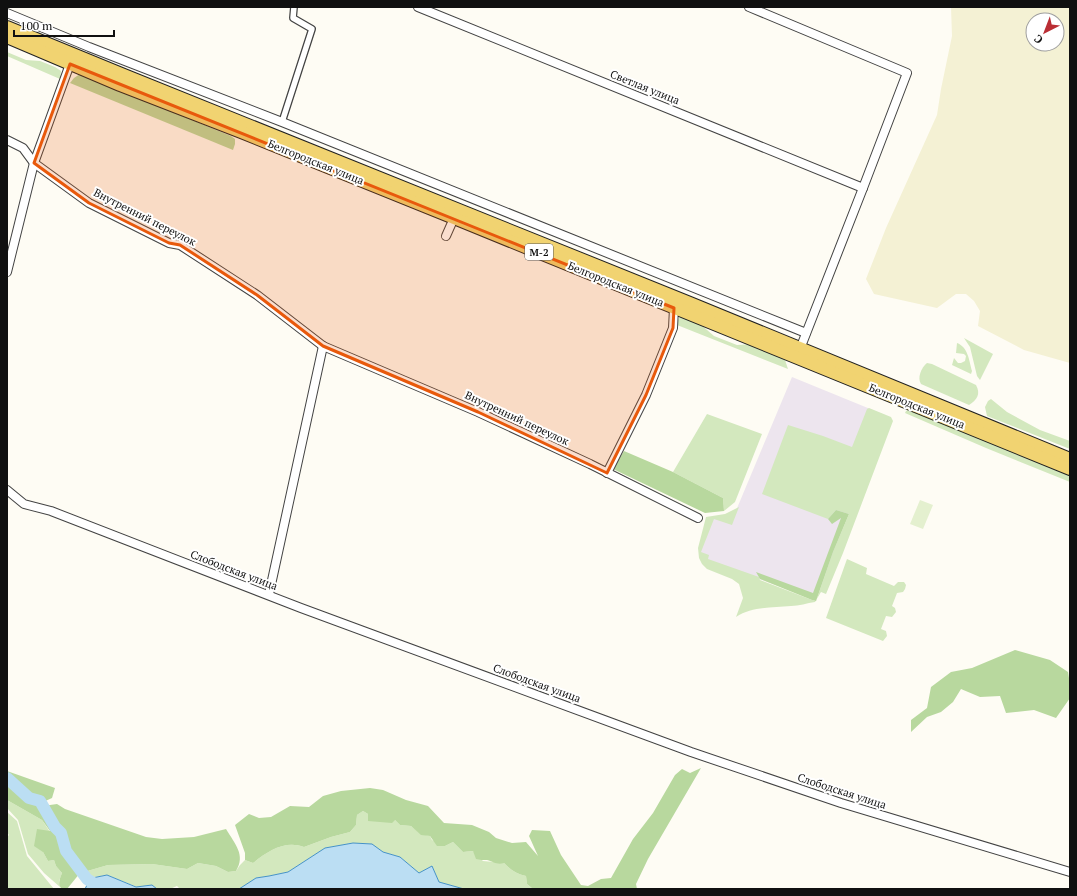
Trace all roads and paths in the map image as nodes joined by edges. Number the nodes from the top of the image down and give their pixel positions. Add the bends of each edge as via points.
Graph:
1 (294, 7) edge
2 (418, 7) edge
3 (749, 7) edge
4 (7, 13) edge
5 (7, 27) edge
6 (7, 37) edge
7 (89, 47) junction
8 (84, 59) junction
9 (70, 64) junction
10 (282, 122) junction
11 (7, 140) edge
12 (34, 164) junction
13 (863, 188) junction
14 (462, 195) junction
15 (455, 213) junction
16 (446, 236) dead end
17 (7, 272) edge
18 (674, 308) junction
19 (806, 334) junction
20 (323, 346) junction
21 (800, 348) junction
22 (1070, 459) edge
23 (1070, 469) edge
24 (608, 473) junction
25 (7, 490) edge
26 (698, 518) dead end
27 (269, 594) junction
28 (1070, 872) edge

1 - 10 street via 293,18 312,29
2 - 13 street, Светлая улица
3 - 13 street via 907,73
4 - 7 street
5 - 8 main road, Белгородская улица / М-2
6 - 9 main road, Белгородская улица / М-2
7 - 8 street
7 - 10 street
8 - 15 main road, Белгородская улица / М-2
9 - 12 street
9 - 15 main road, Белгородская улица / М-2
10 - 14 street
11 - 12 street via 23,148
12 - 17 street
12 - 20 street, Внутренний переулок via 90,203 169,243 180,245 258,296
13 - 19 street
14 - 15 street
14 - 19 street
15 - 16 street
15 - 18 main road, Белгородская улица / М-2
15 - 21 main road, Белгородская улица / М-2
18 - 23 main road, Белгородская улица / М-2
18 - 24 street via 673,328 646,395
19 - 21 street
20 - 24 street, Внутренний переулок via 478,412
20 - 27 street
21 - 22 main road, Белгородская улица / М-2
24 - 26 street, Внутренний переулок
25 - 27 street, Слободская улица via 24,504 51,511
27 - 28 street, Слободская улица via 736,767 841,803

